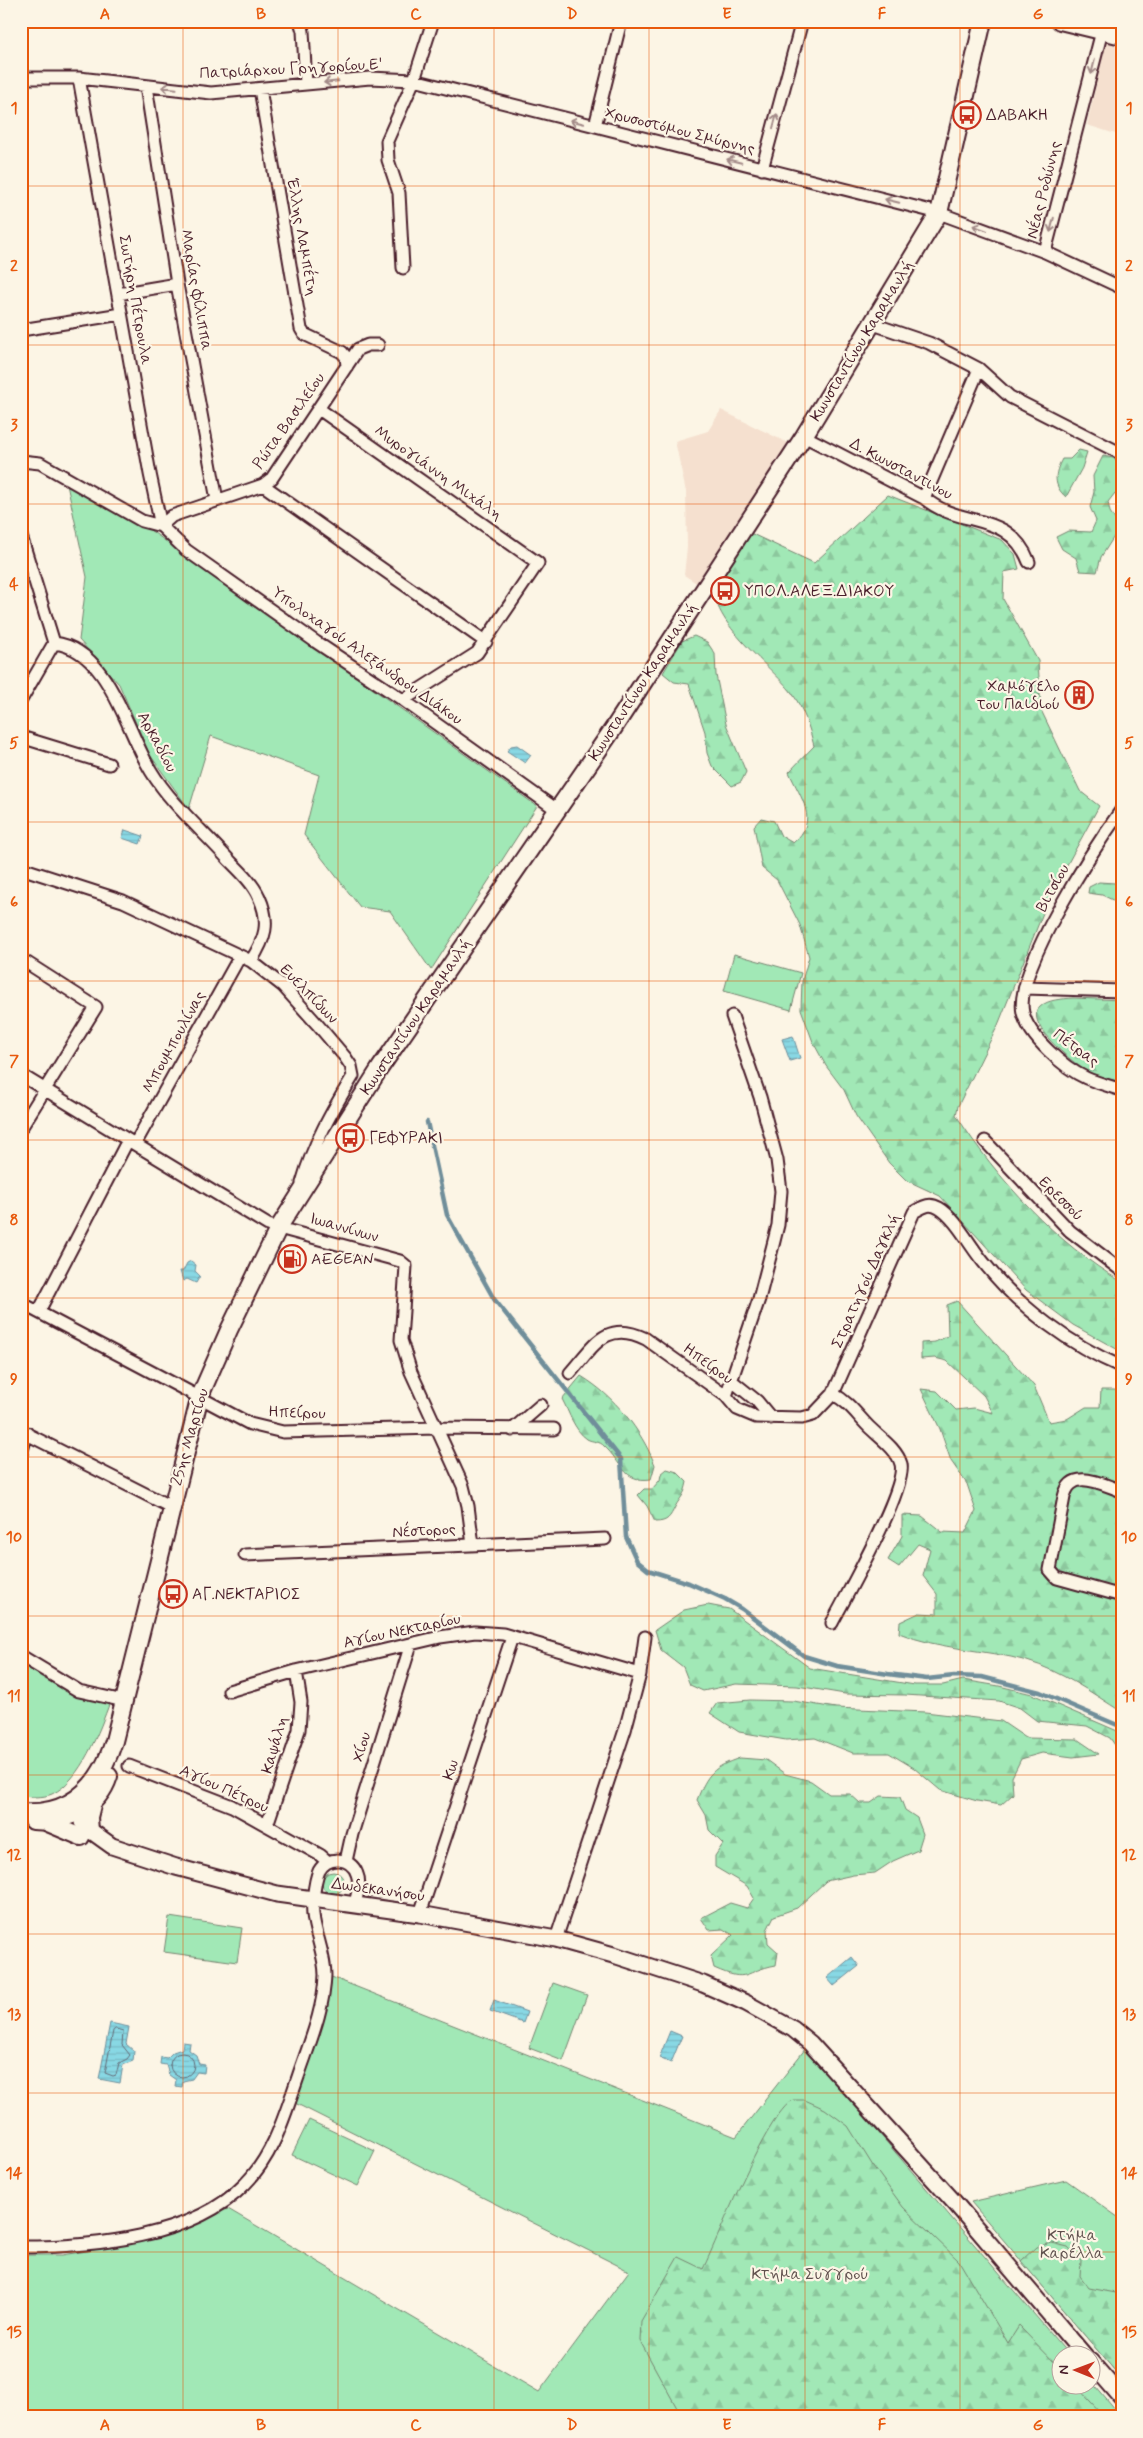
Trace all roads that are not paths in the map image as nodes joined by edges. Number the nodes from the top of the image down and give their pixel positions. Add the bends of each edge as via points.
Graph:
1 (300, 21) edge
2 (433, 21) edge
3 (621, 21) edge
4 (802, 21) edge
5 (983, 21) edge
6 (1060, 21) edge
7 (1105, 26) edge
8 (1122, 36) edge
9 (21, 78) edge
10 (79, 78) junction
11 (414, 80) junction
12 (306, 84) junction
13 (146, 86) junction
14 (260, 89) junction
15 (595, 126) junction
16 (762, 168) junction
17 (939, 214) junction
18 (1045, 252) junction
19 (403, 268) dead end
20 (177, 284) junction
21 (1122, 288) edge
22 (118, 294) junction
23 (121, 314) junction
24 (874, 324) junction
25 (21, 330) edge
26 (378, 345) dead end
27 (347, 366) junction
28 (979, 370) junction
29 (319, 409) junction
30 (804, 436) junction
31 (1122, 454) edge
32 (21, 461) edge
33 (263, 485) junction
34 (924, 498) junction
35 (216, 500) junction
36 (161, 526) junction
37 (21, 536) edge
38 (1029, 562) dead end
39 (486, 642) junction
40 (54, 643) junction
41 (21, 700) edge
42 (403, 700) junction
43 (21, 738) edge
44 (108, 764) dead end
45 (1122, 809) edge
46 (557, 810) junction
47 (21, 868) edge
48 (245, 958) junction
49 (21, 959) edge
50 (1024, 988) junction
51 (1122, 990) edge
52 (732, 1016) dead end
53 (21, 1075) edge
54 (46, 1089) junction
55 (1122, 1090) edge
56 (356, 1105) joint
57 (21, 1128) edge
58 (985, 1140) dead end
59 (132, 1142) junction
60 (299, 1194) junction
61 (279, 1227) junction
62 (1122, 1271) edge
63 (21, 1303) edge
64 (38, 1312) junction
65 (1122, 1367) edge
66 (570, 1373) dead end
67 (732, 1381) junction
68 (833, 1394) junction
69 (200, 1396) junction
70 (726, 1396) junction
71 (541, 1405) dead end
72 (813, 1415) joint
73 (771, 1418) junction
74 (436, 1428) junction
75 (554, 1429) dead end
76 (512, 1430) junction
77 (24, 1432) edge
78 (21, 1454) edge
79 (1122, 1491) edge
80 (171, 1507) junction
81 (605, 1539) dead end
82 (473, 1545) junction
83 (245, 1555) dead end
84 (1122, 1596) edge
85 (832, 1623) dead end
86 (512, 1637) junction
87 (645, 1637) dead end
88 (410, 1644) junction
89 (21, 1656) edge
90 (296, 1671) junction
91 (640, 1674) junction
92 (229, 1691) dead end
93 (124, 1701) junction
94 (114, 1741) junction
95 (129, 1766) dead end
96 (93, 1800) junction
97 (68, 1810) junction
98 (21, 1812) edge
99 (21, 1817) edge
100 (43, 1822) junction
101 (267, 1825) junction
102 (86, 1834) junction
103 (346, 1861) junction
104 (328, 1862) junction
105 (313, 1898) junction
106 (355, 1904) junction
107 (420, 1914) junction
108 (556, 1939) junction
109 (21, 2247) edge
110 (1077, 2346) edge
111 (1100, 2373) edge
112 (1122, 2398) edge

1 - 12 street
2 - 11 street
3 - 15 street
16 -> 4 street
5 - 17 main road, Κωνσταντίνου Καραμανλή
6 - 7 main road
7 - 8 main road
7 -> 18 street, Νέας Ροδώνης
9 - 10 street, Πατριάρχου Γρηγορίου Ε'
10 - 13 street, Πατριάρχου Γρηγορίου Ε'
10 - 22 street, Σωτήρη Πέτρουλα
11 -> 12 street, Πατριάρχου Γρηγορίου Ε' via 370,78
15 -> 11 street, Χρυσοστόμου Σμύρνης
11 - 19 street via 387,141 388,160 399,193
12 - 14 street, Πατριάρχου Γρηγορίου Ε'
14 -> 13 street, Πατριάρχου Γρηγορίου Ε' via 211,93
13 - 20 street, Μαρίας Φίλιππα
14 - 27 street, Έλλης Λαμπέτη via 301,329 304,334 342,352
16 -> 15 street, Χρυσοστόμου Σμύρνης
17 -> 16 street, Χρυσοστόμου Σμύρνης
18 -> 17 street, Χρυσοστόμου Σμύρνης
17 - 24 main road, Κωνσταντίνου Καραμανλή
18 - 21 street, Χρυσοστόμου Σμύρνης
20 - 22 street
20 - 35 street, Μαρίας Φίλιππα
22 - 23 street, Σωτήρη Πέτρουλα
23 - 25 street
23 - 36 street, Σωτήρη Πέτρουλα
24 - 28 street via 930,343
24 - 30 main road, Κωνσταντίνου Καραμανλή
26 - 27 street, Ρώτα Βασιλείου via 368,344 358,349
27 - 29 street, Ρώτα Βασιλείου
28 - 31 street via 1010,396
28 - 34 street
29 - 33 street, Ρώτα Βασιλείου via 272,478
29 - 39 street, Μυρογιάννη Μιχάλη via 538,563
30 - 34 street, Δ. Κωνσταντινου
30 - 46 main road, Κωνσταντίνου Καραμανλή
32 - 36 street via 40,463 142,521
33 - 35 street, Ρώτα Βασιλείου
33 - 39 street
34 - 38 street, Δ. Κωνσταντινου via 934,507 991,524 1009,533 1023,547
35 - 36 street, Ρώτα Βασιλείου via 172,516
36 - 42 street, Υπολοχαγού Αλεξάνδρου Διάκου via 186,550
37 - 40 street
39 - 42 street via 477,653
40 - 41 street
40 - 48 street, Αρκαδίου via 81,652 99,671 151,772 259,896 266,928 263,942
42 - 46 street, Υπολοχαγού Αλεξάνδρου Διάκου
43 - 44 street
45 - 50 street, Βιτσίου via 1095,847 1056,915
46 - 56 main road, Κωνσταντίνου Καραμανλή
47 - 48 street, Ευελπίδων via 123,901
48 - 59 street, Μπουμπουλίνας
48 - 60 street, Ευελπίδων via 283,986 345,1057 352,1071 353,1076 315,1145
49 - 54 street via 96,1007
50 - 51 street
50 - 55 street, Πέτρας via 1023,1015 1038,1040 1085,1078
52 - 67 street via 760,1097 777,1160 781,1190 773,1245
53 - 54 street, Ιωαννίνων
54 - 57 street
54 - 59 street, Ιωαννίνων
56 - 60 main road, 25ης Μαρτίου
58 - 62 street, Ερεσσού via 1070,1231
59 - 61 street, Ιωαννίνων via 256,1219
59 - 64 street, Μπουμπουλίνας
60 - 61 main road, 25ης Μαρτίου
61 - 69 main road, 25ης Μαρτίου
61 - 74 street, Ιωαννίνων via 400,1261 406,1266 401,1340 411,1372
63 - 64 street, Ηπείρου
64 - 69 street, Ηπείρου
65 - 68 street, Στρατηγού Δαγκλή via 1079,1345 1029,1309 986,1266 948,1214 932,1205 914,1212
66 - 70 street, Ηπείρου via 599,1340 610,1333 632,1332
67 - 70 street
67 - 73 street via 757,1401
68 - 72 street, Στρατηγού Δαγκλή
68 - 85 street via 846,1401 894,1452 901,1462 902,1472 895,1498
69 - 74 street, Ηπείρου via 250,1424 268,1430
69 - 80 main road, 25ης Μαρτίου
70 - 73 street, Ηπείρου via 746,1414
71 - 76 street
72 - 73 street, Ηπείρου via 790,1420
74 - 76 street, Ηπείρου
74 - 82 street, Ιωαννίνων via 465,1494
75 - 76 street, Ηπείρου
77 - 78 street
77 - 80 street
79 - 84 street via 1078,1480 1066,1487 1050,1570 1057,1578
80 - 93 main road, 25ης Μαρτίου
81 - 82 street, Νέστορος
82 - 83 street, Νέστορος
86 - 88 street, Αγίου Νεκταρίου via 475,1632
86 - 91 street, Αγίου Νεκταρίου
86 - 107 street, Κω
87 - 91 street
88 - 90 street, Αγίου Νεκταρίου
88 - 103 street, Χίου
89 - 93 street via 79,1691
90 - 92 street, Αγίου Νεκταρίου
90 - 101 street, Καψάλη via 301,1702 299,1730
91 - 108 street via 625,1730
93 - 94 main road, 25ης Μαρτίου
94 - 96 main road, 25ης Μαρτίου via 108,1779
94 - 97 main road, 25ης Μαρτίου via 96,1780
95 - 101 street, Αγίου Πέτρου via 232,1806
96 - 97 main road, 25ης Μαρτίου
96 - 102 main road
97 - 98 main road, 25ης Μαρτίου
97 - 100 main road, 25ης Μαρτίου
97 - 102 street, Δωδεκανήσου
99 - 100 main road, 25ης Μαρτίου
100 - 102 main road
101 - 104 street, Αγίου Πέτρου
102 - 105 street, Δωδεκανήσου via 112,1846 196,1873 277,1894
103 - 104 street
103 - 106 street via 358,1876
104 - 105 street via 318,1872
105 - 106 street, Δωδεκανήσου
105 - 109 street via 312,1909 324,1965 322,2004 282,2124 269,2151 245,2184 207,2212 177,2225 110,2243
106 - 107 street, Δωδεκανήσου
107 - 108 street, Δωδεκανήσου
108 - 110 street, Δωδεκανήσου via 703,1984 746,2003 806,2039 955,2203
111 - 112 street

